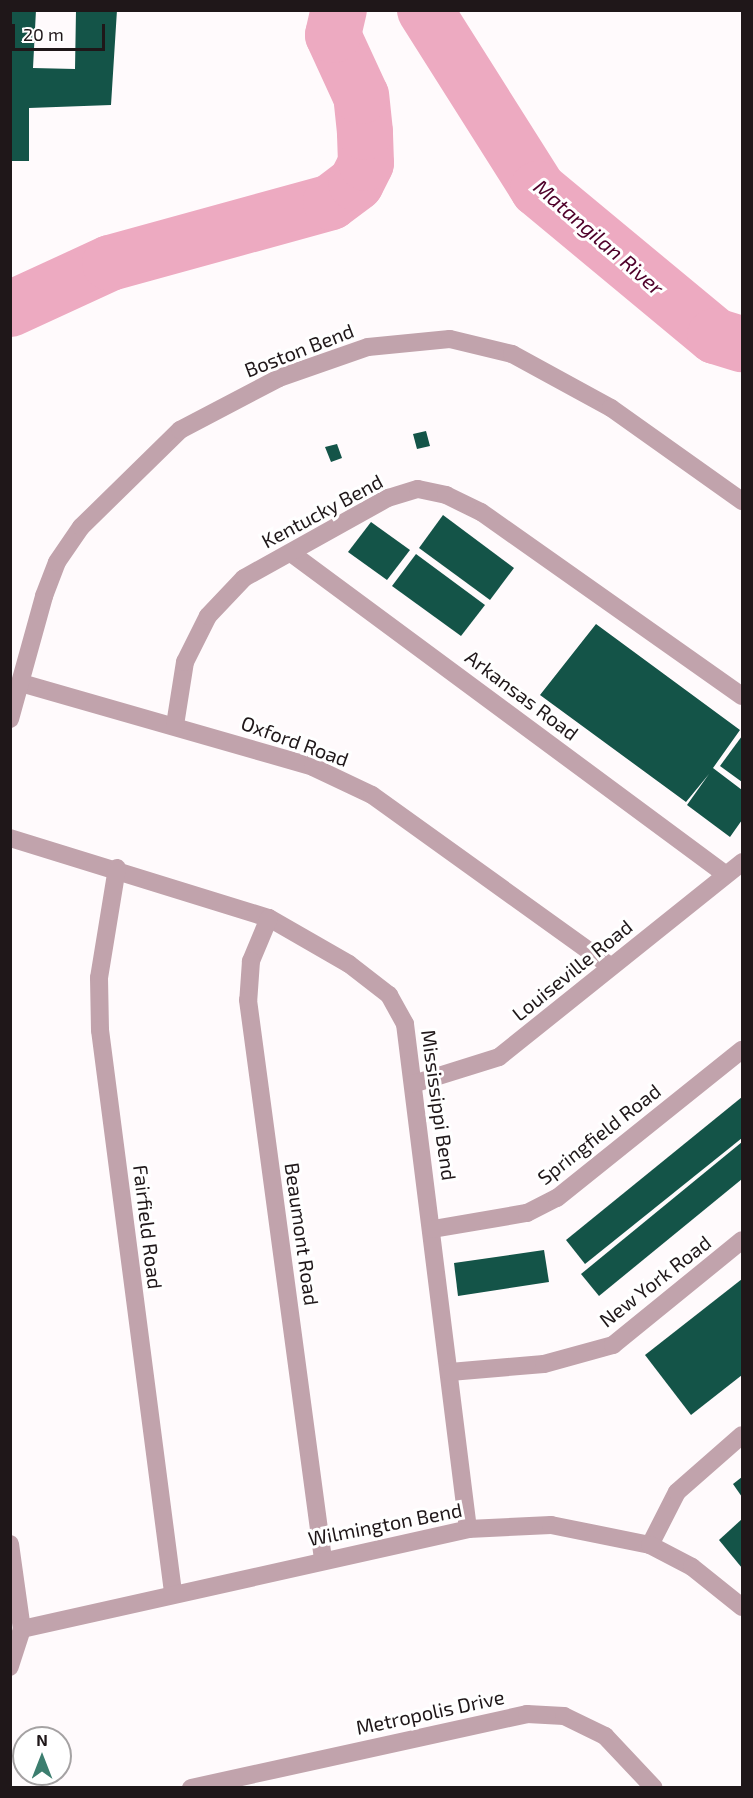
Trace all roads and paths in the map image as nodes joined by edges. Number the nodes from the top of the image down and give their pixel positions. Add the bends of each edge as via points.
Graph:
1 (742, 501) edge
2 (291, 553) junction
3 (21, 683) junction
4 (742, 696) edge
5 (10, 719) edge
6 (175, 724) junction
7 (10, 838) edge
8 (742, 861) edge
9 (117, 868) junction
10 (725, 874) junction
11 (269, 918) junction
12 (611, 967) junction
13 (742, 1050) edge
14 (413, 1083) junction
15 (433, 1229) junction
16 (742, 1240) edge
17 (450, 1372) junction
18 (742, 1435) edge
19 (468, 1529) junction
20 (10, 1544) edge
21 (650, 1545) junction
22 (323, 1559) junction
23 (173, 1592) junction
24 (742, 1607) edge
25 (22, 1629) junction
26 (10, 1667) edge
27 (191, 1788) edge
28 (654, 1788) edge

1 - 3 street, Boston Bend via 610,408 512,354 450,339 368,346 279,378 198,419 165,443 81,527 57,562
2 - 4 street, Kentucky Bend via 388,498 418,489 446,495 481,512
2 - 6 street, Kentucky Bend via 244,578 208,616 185,662
2 - 10 street, Arkansas Road
3 - 5 street, Boston Bend
3 - 6 street, Oxford Road
6 - 12 street, Oxford Road via 313,767 372,795
7 - 9 street, Mississippi Bend
8 - 10 street, Louiseville Road
9 - 11 street, Mississippi Bend
9 - 23 street, Fairfield Road via 99,978 100,1030
10 - 12 street, Louiseville Road
11 - 14 street, Mississippi Bend via 349,964 389,995 405,1024
11 - 22 street, Beaumont Road via 251,961 248,1000
12 - 14 street, Louiseville Road via 499,1057
13 - 15 street, Springfield Road via 557,1198 527,1213
14 - 15 street, Mississippi Bend
15 - 17 street, Mississippi Bend
16 - 17 street, New York Road via 613,1345 544,1364
17 - 19 street, Mississippi Bend
18 - 21 street via 677,1492
19 - 21 street, Wilmington Bend via 551,1525
19 - 22 street, Wilmington Bend
20 - 25 street
21 - 24 street, Wilmington Bend via 692,1568
22 - 23 street, Wilmington Bend
23 - 25 street, Wilmington Bend
25 - 26 street
27 - 28 street, Metropolis Drive via 527,1714 564,1716 605,1736

